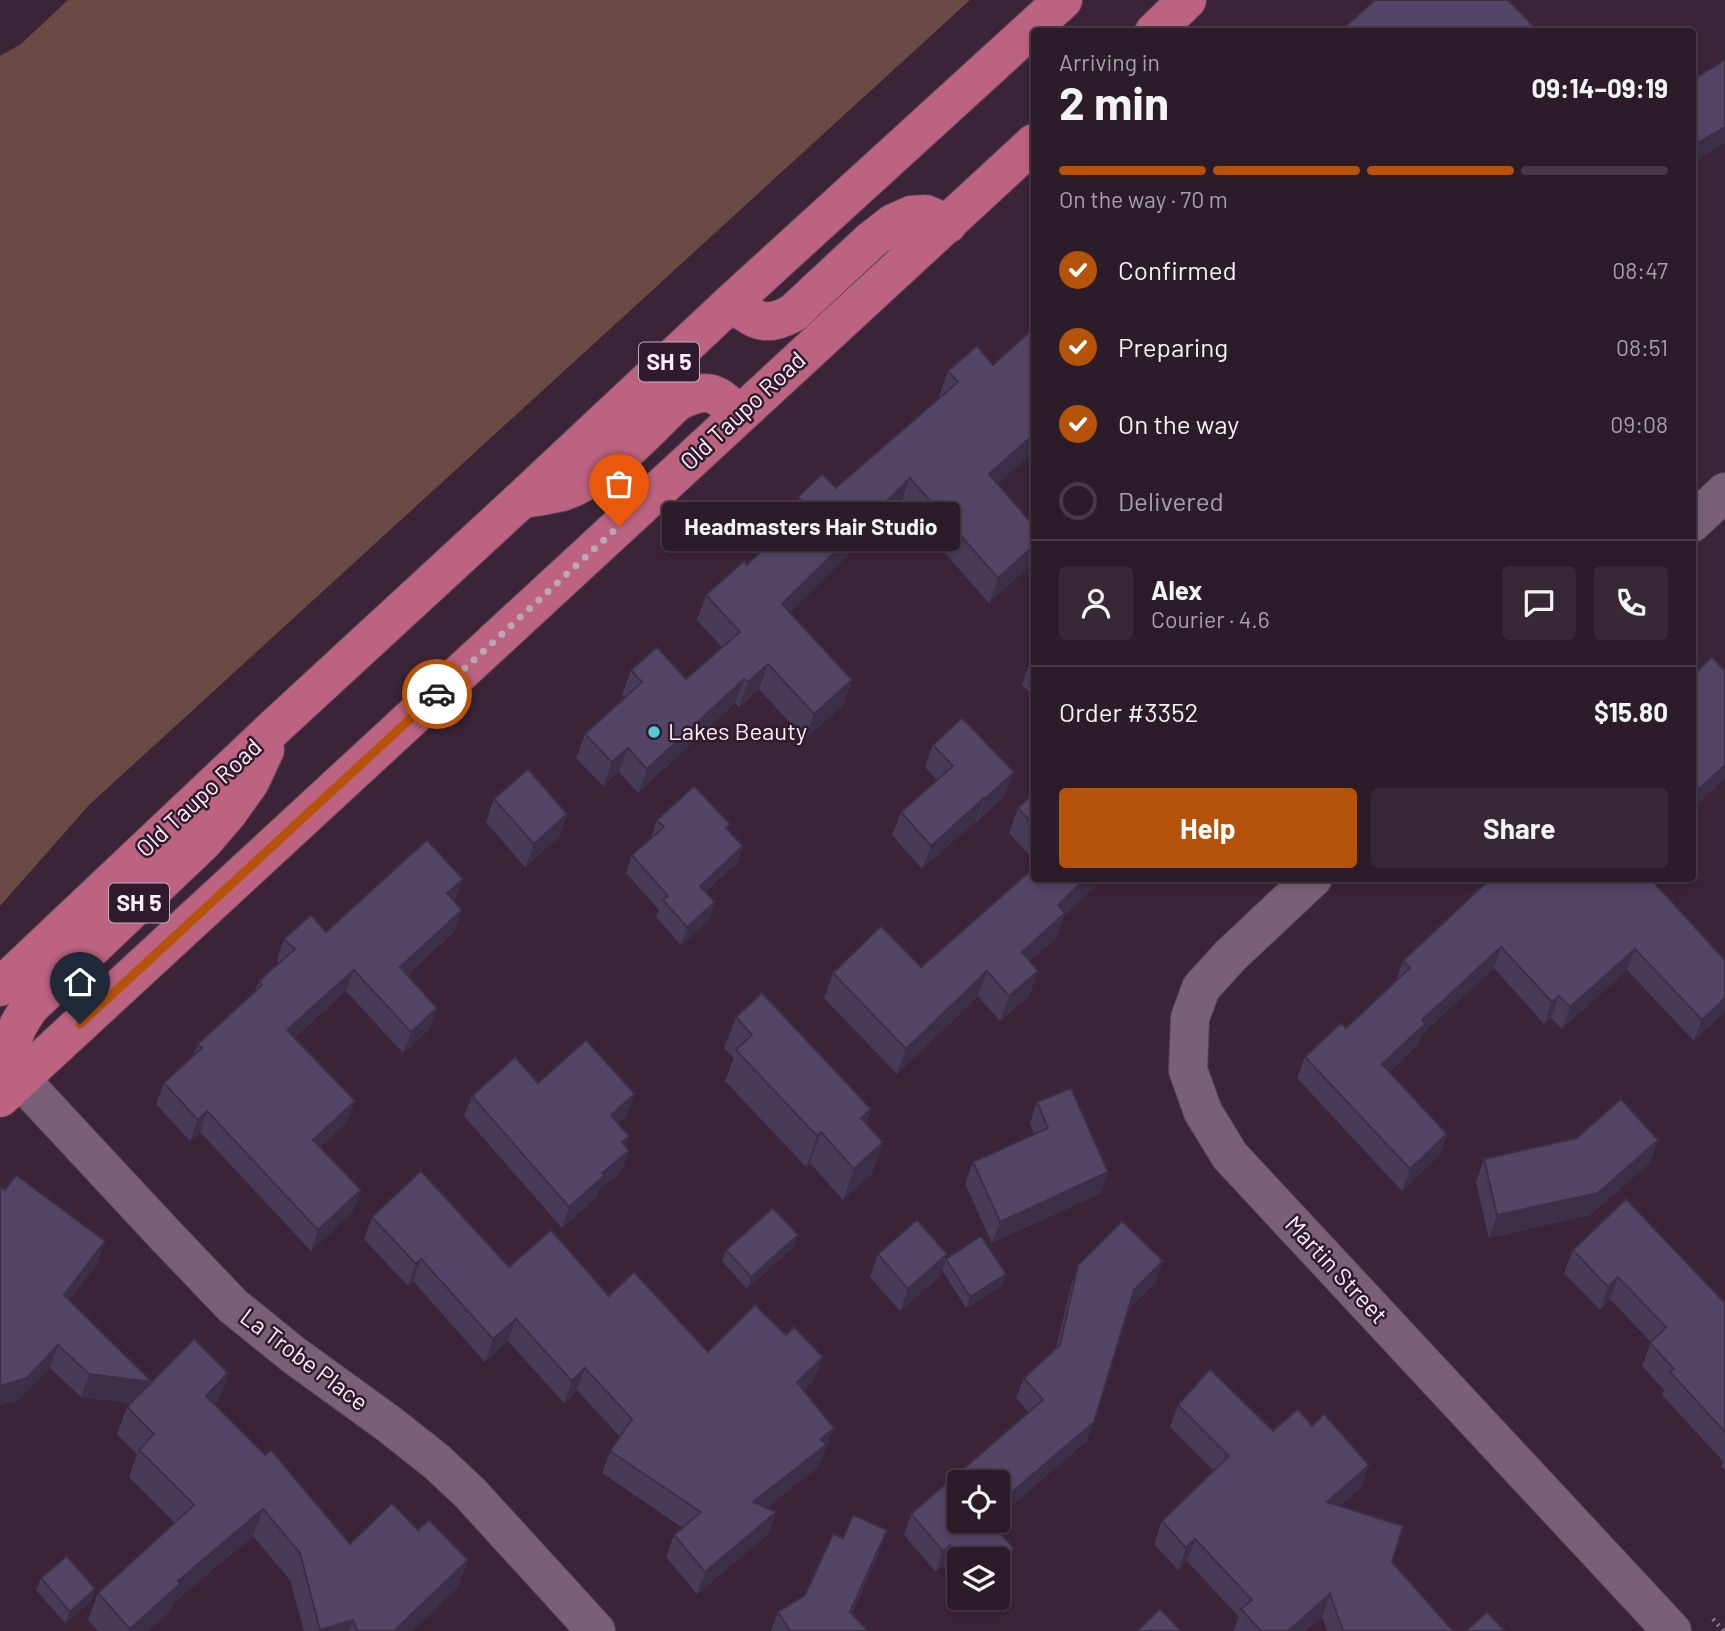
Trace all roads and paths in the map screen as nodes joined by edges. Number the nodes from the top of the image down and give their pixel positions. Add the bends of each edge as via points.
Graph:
1 (1063, 0) edge
2 (1187, 0) edge
3 (1032, 28) edge
4 (1158, 28) edge
5 (1031, 29) edge
6 (1031, 146) edge
7 (948, 224) junction
8 (731, 303) junction
9 (739, 415) junction
10 (1725, 492) edge
11 (522, 499) junction
12 (1696, 519) edge
13 (277, 725) junction
14 (1309, 882) edge
15 (0, 987) edge
16 (10, 1088) edge
17 (1705, 1611) dead end
18 (596, 1631) edge
19 (1672, 1631) edge
20 (1724, 1631) edge

1 - 3 highway, Old Taupo Road / SH 5
2 - 4 highway
5 - 8 highway, Old Taupo Road / SH 5
6 - 7 highway, Old Taupo Road / SH 5
7 - 8 highway via 926,214 893,223 779,321 751,317
7 - 9 highway, Old Taupo Road / SH 5
8 - 11 highway, Old Taupo Road / SH 5
9 - 11 highway via 720,397 707,392 691,394 677,401 585,482
9 - 16 highway, Old Taupo Road / SH 5
10 - 12 street
11 - 13 highway, Old Taupo Road / SH 5
13 - 15 highway, Old Taupo Road / SH 5
13 - 16 highway, Old Taupo Road / SH 5 via 250,782 203,842 30,1007 12,1043
14 - 19 street, Martin Street via 1201,988 1191,1018 1188,1070 1203,1112 1230,1156
16 - 18 street, La Trobe Place via 233,1306 437,1462
17 - 20 path

